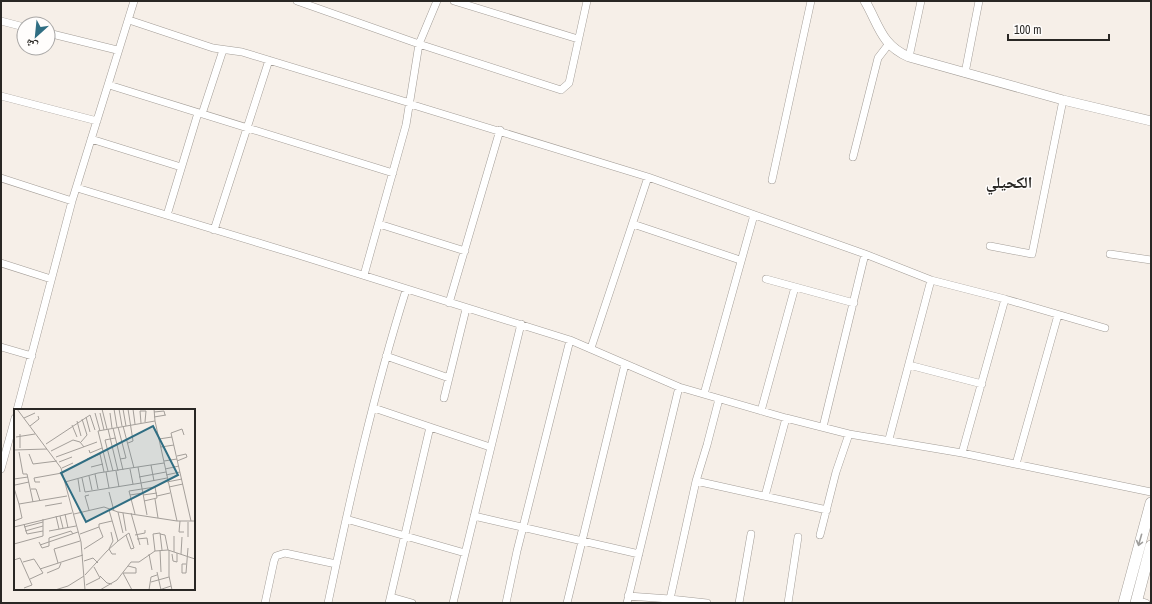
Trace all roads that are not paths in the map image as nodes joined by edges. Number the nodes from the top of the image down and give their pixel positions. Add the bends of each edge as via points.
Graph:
1 (134, 1) edge
2 (297, 1) edge
3 (437, 1) edge
4 (454, 1) edge
5 (586, 1) edge
6 (811, 1) edge
7 (865, 1) edge
8 (921, 1) edge
9 (979, 1) edge
10 (129, 20) junction
11 (1, 21) edge
12 (16, 25) edge
13 (56, 35) edge
14 (578, 39) junction
15 (419, 44) junction
16 (888, 44) junction
17 (117, 50) junction
18 (223, 50) junction
19 (909, 56) junction
20 (269, 60) junction
21 (965, 73) junction
22 (109, 85) junction
23 (1, 96) edge
24 (1063, 100) junction
25 (410, 104) junction
26 (200, 114) junction
27 (97, 121) junction
28 (1151, 121) edge
29 (247, 128) junction
30 (500, 130) junction
31 (91, 139) junction
32 (853, 156) dead end
33 (181, 167) junction
34 (393, 173) junction
35 (648, 177) junction
36 (1, 178) edge
37 (772, 180) dead end
38 (77, 188) junction
39 (72, 201) junction
40 (167, 215) junction
41 (754, 215) junction
42 (379, 224) junction
43 (633, 224) junction
44 (214, 230) junction
45 (990, 246) dead end
46 (465, 251) junction
47 (865, 254) junction
48 (1110, 254) dead end
49 (740, 260) junction
50 (1151, 260) edge
51 (1, 263) edge
52 (364, 276) junction
53 (51, 279) junction
54 (766, 279) dead end
55 (931, 280) junction
56 (795, 287) junction
57 (406, 290) junction
58 (1005, 299) junction
59 (449, 303) junction
60 (854, 303) junction
61 (466, 309) junction
62 (1058, 315) junction
63 (521, 324) junction
64 (1105, 328) dead end
65 (570, 340) junction
66 (1, 347) edge
67 (591, 348) junction
68 (32, 356) junction
69 (386, 356) junction
70 (625, 364) junction
71 (909, 365) junction
72 (449, 378) junction
73 (982, 384) junction
74 (679, 387) junction
75 (704, 394) junction
76 (444, 398) dead end
77 (719, 399) junction
78 (374, 408) junction
79 (17, 409) edge
80 (761, 411) junction
81 (786, 418) junction
82 (14, 420) edge
83 (430, 427) junction
84 (823, 427) junction
85 (849, 434) junction
86 (889, 439) junction
87 (4, 442) edge
88 (490, 448) junction
89 (962, 453) junction
90 (1016, 464) junction
91 (1, 469) edge
92 (696, 481) junction
93 (1151, 492) edge
94 (765, 496) junction
95 (1151, 503) edge
96 (826, 510) junction
97 (474, 516) junction
98 (346, 519) junction
99 (524, 526) junction
100 (751, 534) dead end
101 (406, 535) junction
102 (820, 535) dead end
103 (798, 538) dead end
104 (583, 542) junction
105 (1151, 546) edge
106 (465, 553) junction
107 (639, 554) junction
108 (336, 564) junction
109 (670, 599) junction
110 (390, 600) edge
111 (628, 600) edge
112 (1139, 602) edge
113 (265, 603) edge
114 (328, 603) edge
115 (412, 603) edge
116 (452, 603) edge
117 (506, 603) edge
118 (567, 603) edge
119 (707, 603) edge
120 (740, 603) edge
121 (788, 603) edge
122 (1124, 603) edge

1 - 10 street
2 - 15 street
3 - 15 street
4 - 14 street
5 - 14 street
6 - 37 street
7 - 16 street
8 - 19 street
9 - 21 street
10 - 17 street
10 - 18 street
11 - 12 street
13 - 17 street
14 - 15 street via 569,83 562,90
15 - 25 street
16 - 19 street via 897,52
16 - 32 street via 878,58
17 - 22 street
18 - 20 street via 242,52
18 - 26 street
19 - 21 street
20 - 25 street
20 - 29 street
21 - 24 street
22 - 26 street
22 - 27 street
23 - 27 street
24 - 28 street
24 - 45 street via 1032,254
25 - 30 street
25 - 34 street
26 - 29 street
26 - 33 street
27 - 31 street
29 - 34 street
29 - 44 street
30 - 35 street
30 - 46 street
31 - 33 street
31 - 38 street
33 - 40 street
34 - 42 street
35 - 41 street
35 - 43 street
36 - 39 street
38 - 39 street
38 - 40 street
39 - 53 street
40 - 44 street
41 - 47 street
41 - 49 street
42 - 46 street
42 - 52 street
43 - 49 street
43 - 67 street
44 - 52 street
46 - 59 street
47 - 55 street
47 - 60 street
48 - 50 street
49 - 75 street
51 - 53 street
52 - 57 street
53 - 68 street
54 - 56 street
55 - 58 street
55 - 71 street
56 - 60 street
56 - 80 street
57 - 59 street
57 - 69 street
58 - 62 street
58 - 73 street
59 - 61 street
60 - 84 street
61 - 63 street
61 - 72 street
62 - 64 street
62 - 90 street
63 - 65 street
63 - 88 street
65 - 67 street
65 - 99 street
66 - 68 street
67 - 70 street
68 - 79 street
69 - 72 street
69 - 78 street
70 - 74 street
70 - 104 street
71 - 73 street
71 - 86 street
72 - 76 street
73 - 89 street
74 - 75 street
74 - 107 street
75 - 77 street
77 - 80 street
77 - 92 street
78 - 83 street
78 - 98 street
80 - 81 street
81 - 84 street
81 - 94 street
82 - 87 street
83 - 88 street
83 - 101 street
84 - 85 street
85 - 86 street
85 - 96 street
86 - 89 street
87 - 91 street
88 - 97 street
89 - 90 street
90 - 93 street
92 - 94 street
92 - 109 street
94 - 96 street
95 -> 122 main road
96 - 102 street
97 - 99 street
97 - 106 street
98 - 101 street
98 - 108 street
99 - 104 street
99 - 117 street
100 - 120 street
101 - 106 street
101 - 110 street
103 - 121 street
104 - 107 street
104 - 118 street
105 - 112 main road
106 - 116 street
107 - 111 street
108 - 113 street via 280,554 274,561
108 - 114 street
109 - 111 street
109 - 119 street
110 - 115 street

